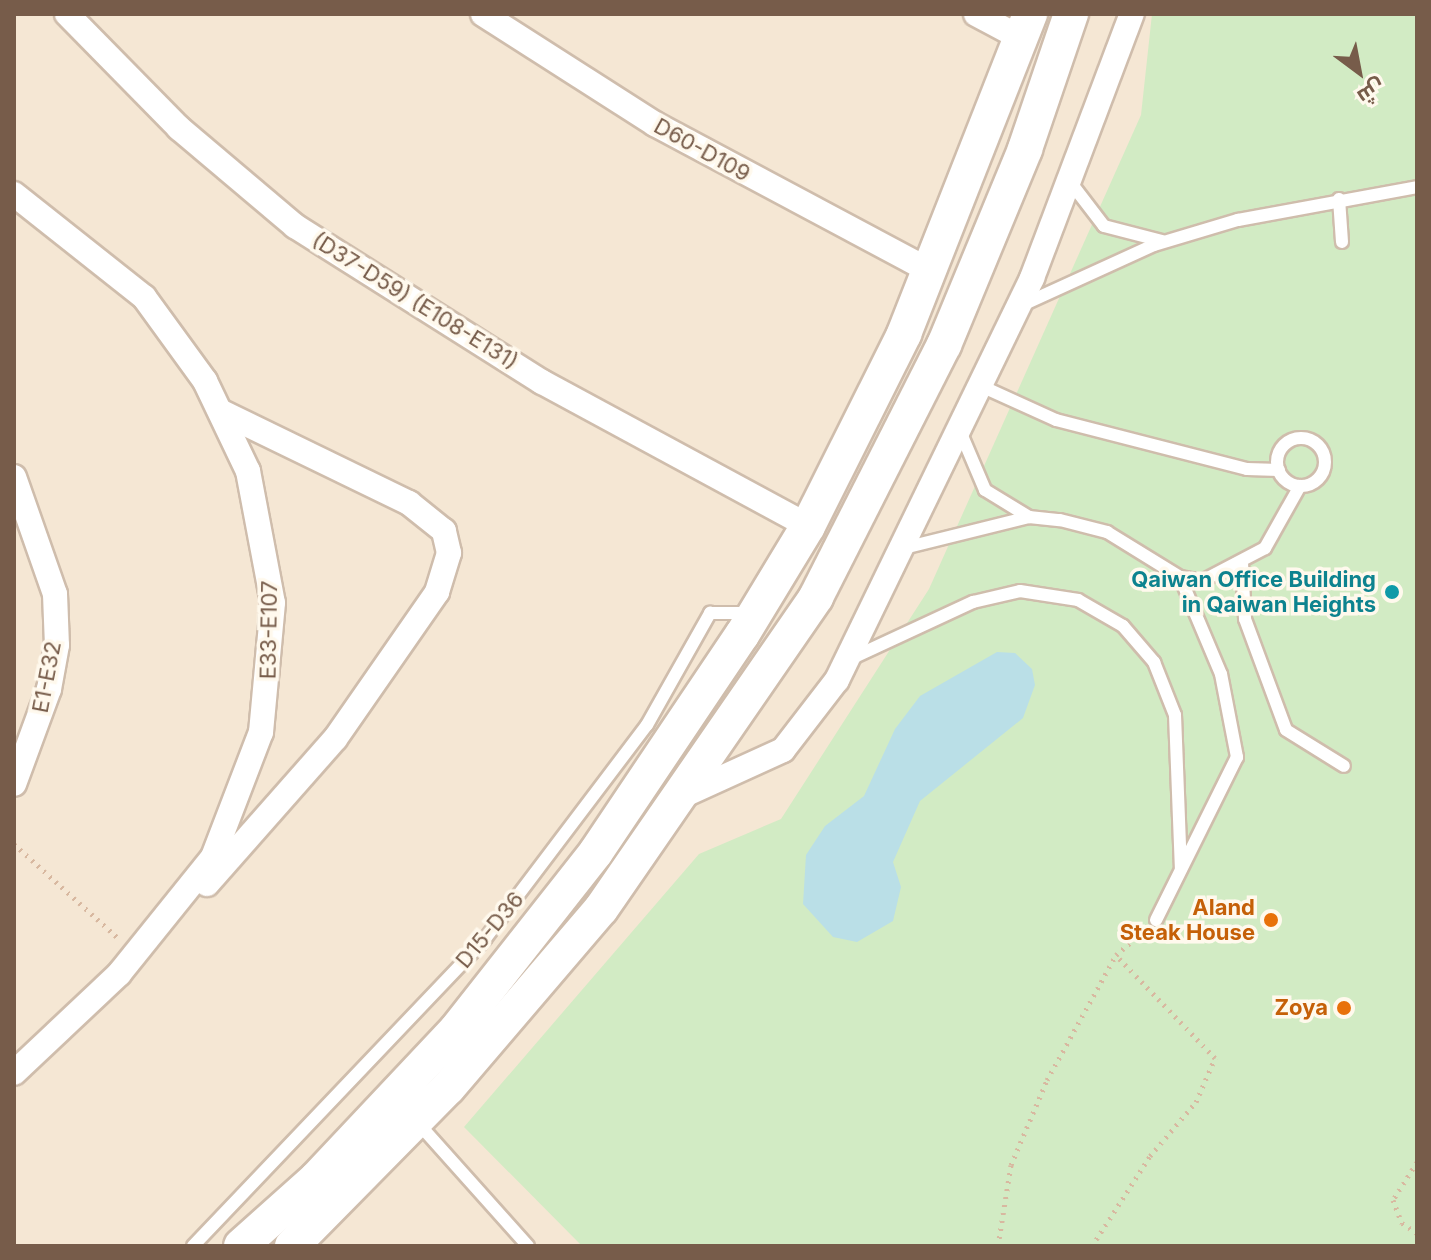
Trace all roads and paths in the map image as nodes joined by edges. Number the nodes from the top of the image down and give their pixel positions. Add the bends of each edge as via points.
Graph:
1 (67, 14) edge
2 (483, 14) edge
3 (976, 14) edge
4 (1071, 14) edge
5 (1132, 14) edge
6 (1026, 26) edge
7 (1071, 183) junction
8 (1417, 187) edge
9 (14, 194) edge
10 (1339, 199) junction
11 (1165, 242) junction
12 (1342, 242) dead end
13 (930, 271) junction
14 (1017, 308) junction
15 (981, 386) junction
16 (222, 412) junction
17 (960, 430) junction
18 (1279, 470) junction
19 (14, 477) edge
20 (1300, 486) junction
21 (1029, 517) junction
22 (808, 526) junction
23 (904, 548) junction
24 (1242, 563) junction
25 (1180, 577) junction
26 (755, 613) junction
27 (847, 660) junction
28 (1344, 766) dead end
29 (14, 784) edge
30 (682, 796) junction
31 (14, 844) edge
32 (1181, 871) junction
33 (1156, 920) joint
34 (167, 921) junction
35 (1116, 955) junction
36 (135, 956) junction
37 (14, 1073) edge
38 (417, 1122) junction
39 (1417, 1162) edge
40 (240, 1203) junction
41 (1417, 1233) edge
42 (266, 1239) edge
43 (193, 1246) edge
44 (528, 1246) edge
45 (998, 1246) edge
46 (1092, 1246) edge

1 - 22 street, (D37-D59) (E108-E131) via 179,128 295,226 542,382
2 - 13 street, D60-D109 via 655,124
3 - 6 street
4 - 30 street via 981,259 882,479 816,597
5 - 7 street
6 - 13 street
7 - 11 lane via 1104,226
7 - 14 street
8 - 10 lane
9 - 16 street, E33-E107 via 96,252 144,297
10 - 11 lane
10 - 12 lane
11 - 14 lane
13 - 22 street
14 - 15 street
15 - 17 street
15 - 18 lane via 1056,420 1247,469
16 - 34 street, E33-E107 via 248,471 271,567 267,702 229,827
16 - 34 street via 422,512 444,531 449,565 335,739 270,820
17 - 21 lane via 985,490
17 - 23 street
18 - 20 lane
18 - 20 lane via 1289,441 1312,441 1324,468
19 - 29 street, E1-E32 via 55,594 57,645 49,689
20 - 24 lane via 1265,548
21 - 23 lane
21 - 25 lane via 1107,532
22 - 26 street
23 - 27 street
24 - 25 lane via 1202,581
24 - 28 lane via 1245,619 1286,730
25 - 32 lane via 1221,674 1237,757
26 - 40 lane, D15-D36 via 710,613 647,725 514,903
26 - 42 street via 535,932 456,1030
27 - 30 street via 809,724 783,750
27 - 32 lane via 973,602 1020,591 1078,600 1123,626 1154,662 1175,715
30 - 38 street via 601,909
31 - 36 path
32 - 33 lane
33 - 35 path
34 - 36 street, E33-E107
35 - 45 path via 1047,1080 1011,1165
35 - 46 path via 1215,1058 1196,1102 1150,1156
36 - 37 street, E33-E107
38 - 42 street
38 - 44 lane
39 - 41 path via 1393,1200 1402,1223
40 - 42 lane
40 - 43 lane, D15-D36

